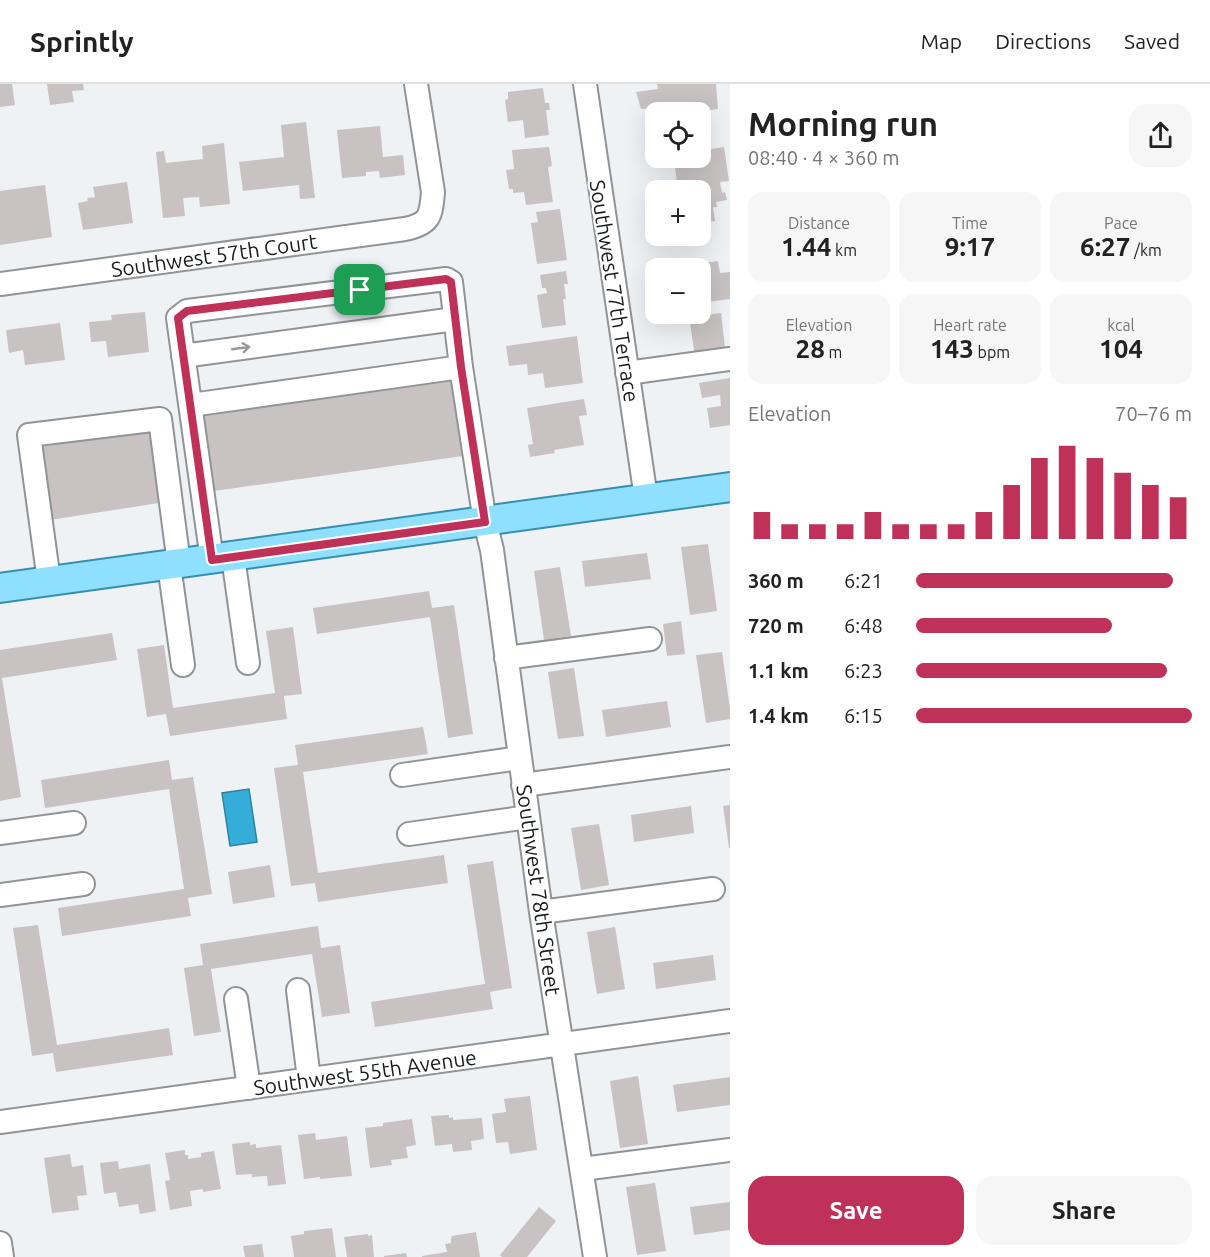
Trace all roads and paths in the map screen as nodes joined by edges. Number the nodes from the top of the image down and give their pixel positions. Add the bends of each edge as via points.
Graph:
1 (416, 84) edge
2 (585, 84) edge
3 (0, 284) edge
4 (455, 319) junction
5 (183, 356) junction
6 (730, 359) edge
7 (461, 367) junction
8 (627, 374) junction
9 (191, 405) junction
10 (730, 487) edge
11 (646, 498) junction
12 (485, 522) junction
13 (222, 558) junction
14 (174, 565) junction
15 (49, 581) junction
16 (0, 588) edge
17 (650, 639) dead end
18 (507, 658) junction
19 (248, 663) dead end
20 (183, 665) dead end
21 (730, 757) edge
22 (520, 758) junction
23 (402, 775) dead end
24 (523, 785) junction
25 (528, 817) junction
26 (74, 823) dead end
27 (0, 833) edge
28 (409, 834) dead end
29 (83, 884) dead end
30 (712, 889) dead end
31 (0, 895) edge
32 (541, 912) junction
33 (298, 990) dead end
34 (236, 999) dead end
35 (730, 1020) edge
36 (562, 1044) junction
37 (309, 1079) junction
38 (249, 1088) junction
39 (0, 1122) edge
40 (730, 1150) edge
41 (582, 1169) junction
42 (0, 1243) edge
43 (2, 1257) edge
44 (595, 1257) edge

1 - 3 street, Southwest 57th Court via 433,192 432,207 420,225
2 - 8 street, Southwest 77th Terrace
5 -> 4 street
4 - 5 street, Southwest 78th Street via 451,282 446,279 187,311 178,318
4 - 7 street, Southwest 78th Street
5 - 9 street
6 - 8 street
7 - 9 street
7 - 12 street, Southwest 78th Street
8 - 11 street, Southwest 77th Terrace
9 - 13 street
10 - 11 main road
11 - 12 main road
12 - 13 main road
12 - 18 street, Southwest 78th Street
13 - 14 main road
13 - 19 street
14 - 15 main road
14 - 15 street via 160,418 29,435
14 - 20 street
15 - 16 main road
17 - 18 street
18 - 22 street, Southwest 78th Street
21 - 24 street
22 - 23 street
22 - 24 street, Southwest 78th Street
24 - 25 street, Southwest 78th Street
25 - 28 street
25 - 32 street, Southwest 78th Street
26 - 27 street
29 - 31 street
30 - 32 street
32 - 36 street, Southwest 78th Street
33 - 37 street
34 - 38 street
35 - 36 street, Southwest 55th Avenue
36 - 37 street, Southwest 55th Avenue
36 - 41 street, Southwest 78th Street
37 - 38 street, Southwest 55th Avenue
38 - 39 street, Southwest 55th Avenue
40 - 41 street
41 - 44 street, Southwest 78th Street
42 - 43 street

